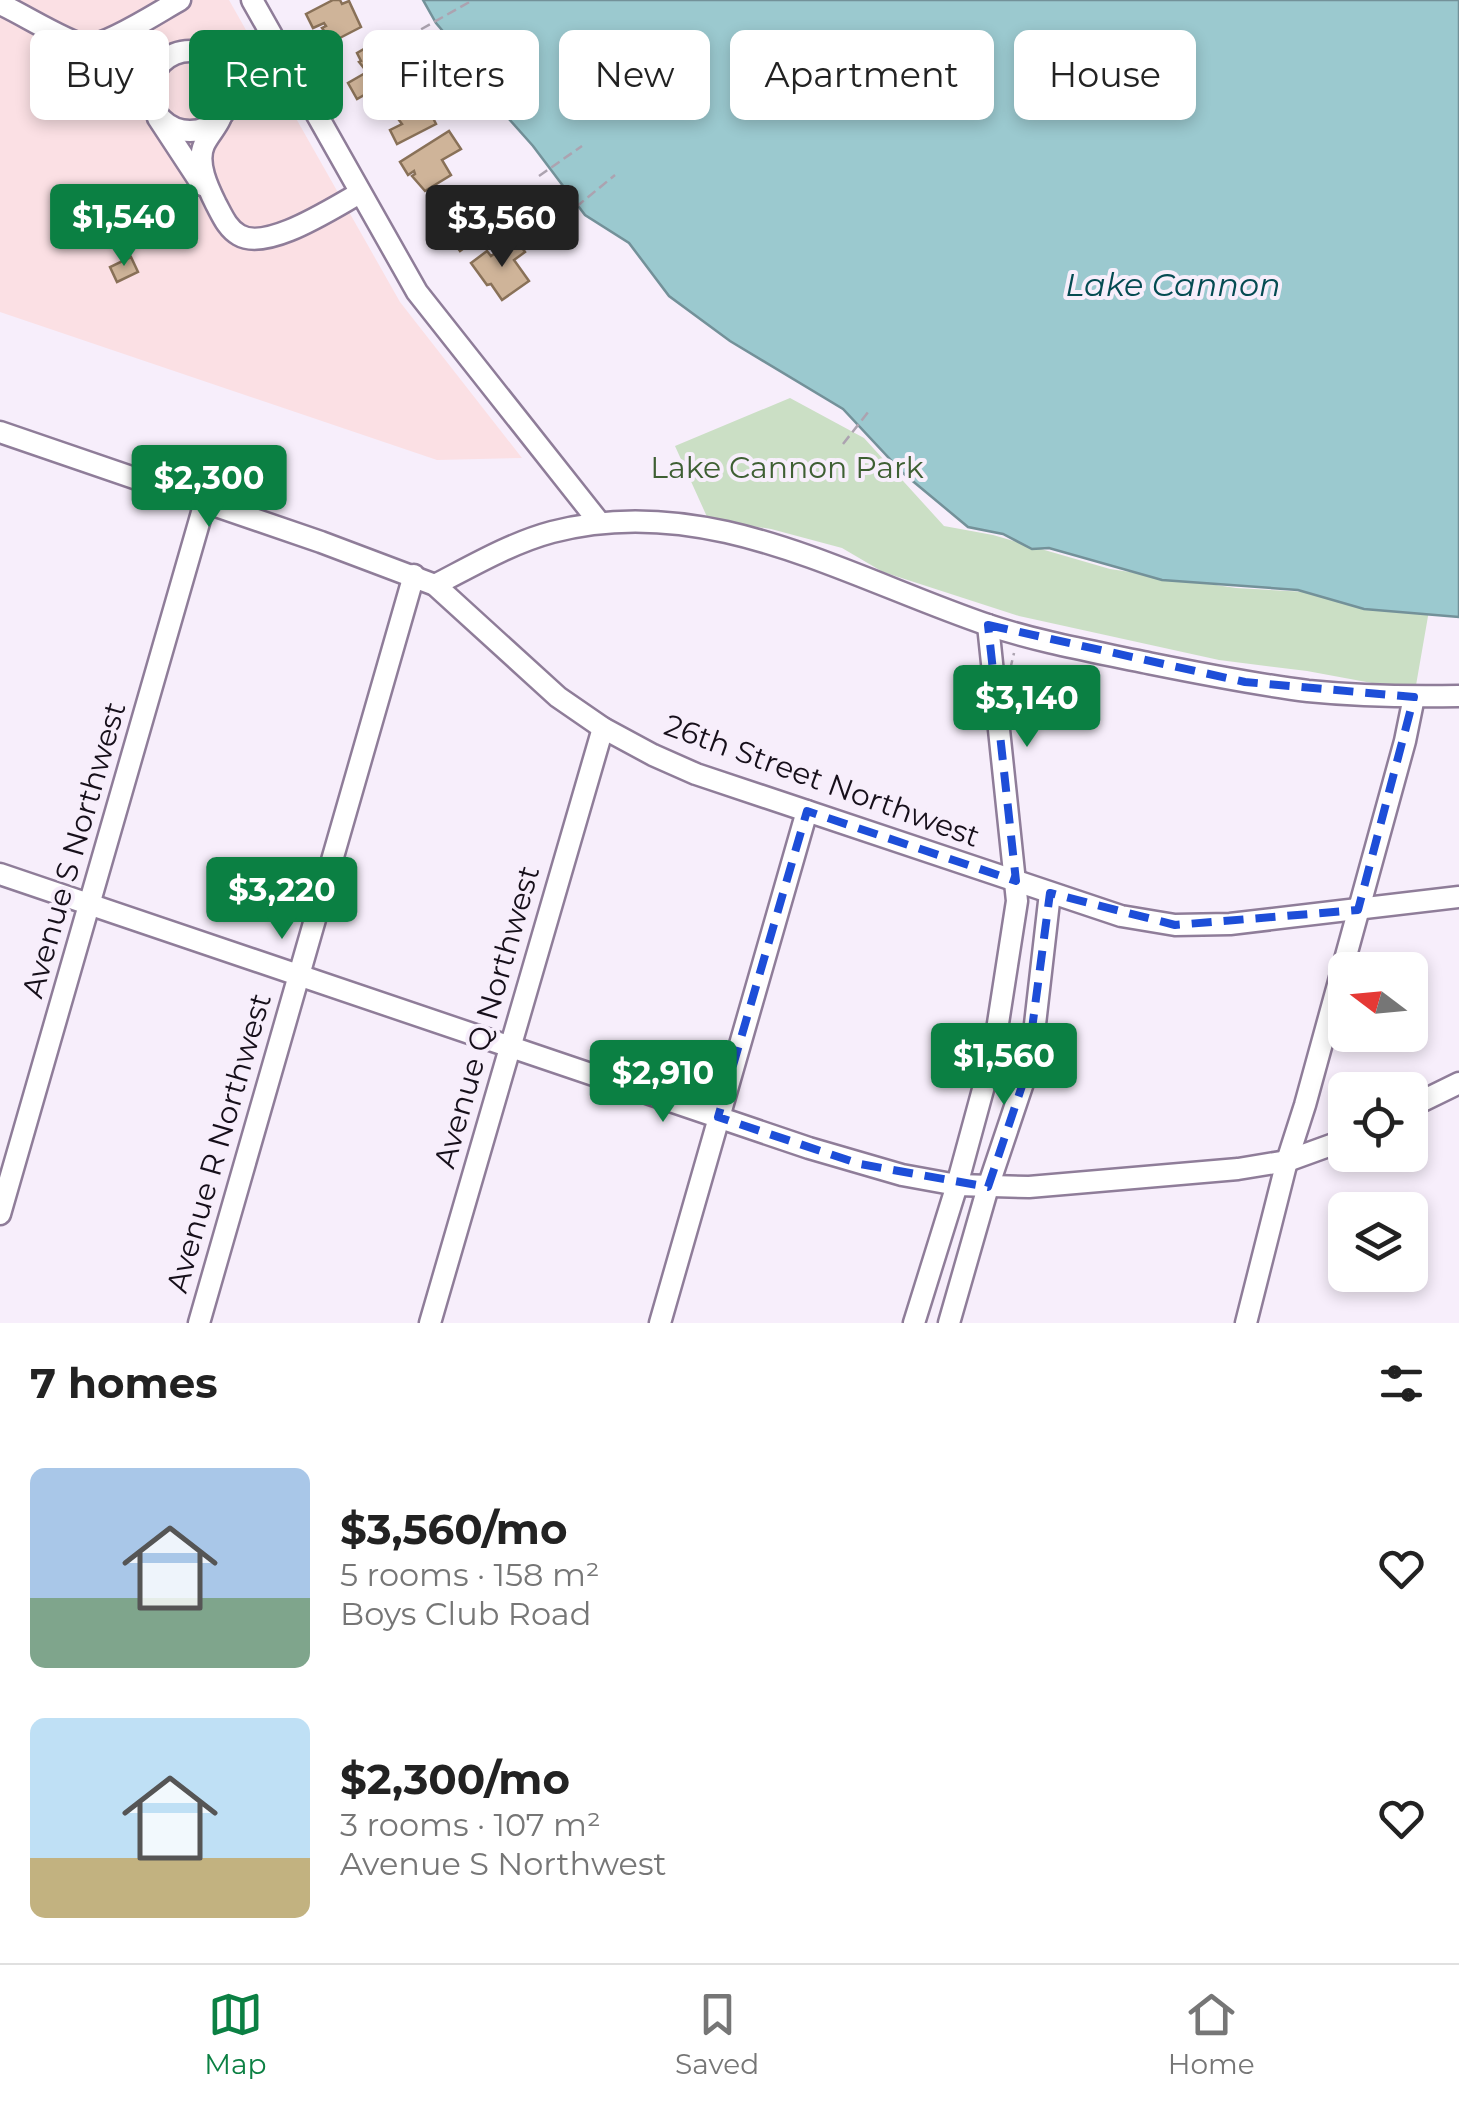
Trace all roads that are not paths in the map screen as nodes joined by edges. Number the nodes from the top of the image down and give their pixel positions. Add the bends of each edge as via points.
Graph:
1 (252, 0) edge
2 (171, 3) edge
3 (0, 4) edge
4 (159, 120) edge
5 (162, 120) edge
6 (219, 120) edge
7 (219, 120) edge
8 (360, 193) junction
9 (211, 194) junction
10 (0, 432) edge
11 (205, 502) junction
12 (599, 522) junction
13 (414, 575) junction
14 (434, 585) junction
15 (988, 625) junction
16 (1459, 696) edge
17 (1414, 697) junction
18 (604, 728) junction
19 (807, 811) junction
20 (0, 874) edge
21 (1016, 881) junction
22 (1050, 893) junction
23 (1459, 897) edge
24 (89, 905) junction
25 (1358, 910) junction
26 (298, 975) junction
27 (510, 1047) junction
28 (1459, 1082) edge
29 (1428, 1098) edge
30 (718, 1117) junction
31 (1328, 1146) edge
32 (1287, 1161) junction
33 (957, 1185) junction
34 (988, 1187) junction
35 (0, 1214) edge
36 (199, 1323) edge
37 (430, 1323) edge
38 (660, 1323) edge
39 (914, 1323) edge
40 (949, 1323) edge
41 (1246, 1323) edge

1 - 8 street
2 - 3 street via 88,46
4 - 9 street
5 - 6 street via 183,131
7 - 9 street via 200,158
8 - 9 street via 256,240 224,221
8 - 12 street via 417,292
10 - 11 street, 26th Street Northwest
11 - 13 street, 26th Street Northwest
11 - 24 street, Avenue S Northwest
12 - 14 street via 549,532
12 - 15 street via 675,522 739,535
13 - 14 street, 26th Street Northwest
13 - 26 street, Avenue R Northwest
14 - 18 street, 26th Street Northwest via 548,690
15 - 17 street via 1245,682
15 - 21 street
16 - 17 street
17 - 25 street
18 - 19 street, 26th Street Northwest via 696,774
18 - 27 street, Avenue Q Northwest
19 - 21 street, 26th Street Northwest
19 - 30 street
20 - 24 street
21 - 22 street, 26th Street Northwest
21 - 33 street via 1000,1017
22 - 25 street, 26th Street Northwest via 1175,925
22 - 34 street via 1026,1074
23 - 25 street, 26th Street Northwest
24 - 26 street
24 - 35 street, Avenue S Northwest
25 - 32 street
26 - 27 street
26 - 36 street, Avenue R Northwest
27 - 30 street
27 - 37 street, Avenue Q Northwest
28 - 29 street
30 - 33 street via 860,1164
30 - 38 street
31 - 32 street
32 - 34 street
32 - 41 street
33 - 34 street
33 - 39 street
34 - 40 street

